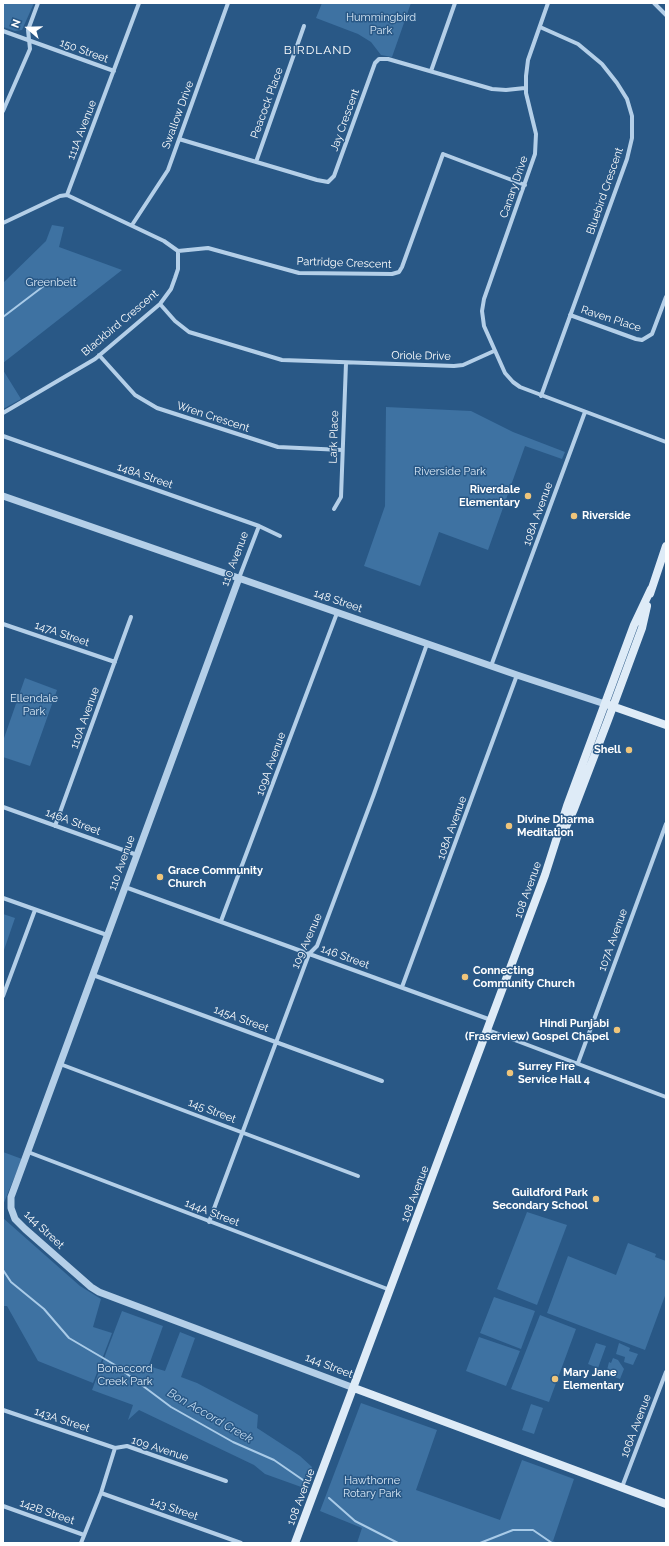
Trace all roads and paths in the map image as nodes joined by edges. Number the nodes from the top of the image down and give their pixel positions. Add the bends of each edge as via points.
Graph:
1 (38, 3) edge
2 (139, 3) edge
3 (228, 3) edge
4 (455, 3) edge
5 (548, 3) edge
6 (654, 3) edge
7 (666, 15) edge
8 (304, 26) dead end
9 (540, 27) junction
10 (3, 31) edge
11 (29, 40) junction
12 (114, 71) junction
13 (431, 71) junction
14 (525, 88) junction
15 (3, 111) edge
16 (179, 140) junction
17 (256, 162) junction
18 (525, 185) junction
19 (67, 195) junction
20 (3, 223) edge
21 (132, 225) junction
22 (178, 251) junction
23 (666, 297) edge
24 (160, 304) junction
25 (570, 315) junction
26 (494, 351) junction
27 (99, 355) junction
28 (346, 364) junction
29 (542, 396) junction
30 (584, 412) junction
31 (3, 413) edge
32 (3, 436) edge
33 (666, 442) edge
34 (342, 450) junction
35 (3, 496) edge
36 (334, 509) dead end
37 (259, 526) junction
38 (280, 536) dead end
39 (666, 546) edge
40 (239, 578) junction
41 (651, 589) junction
42 (338, 613) junction
43 (131, 617) dead end
44 (3, 624) edge
45 (427, 644) junction
46 (114, 662) junction
47 (491, 666) junction
48 (517, 675) junction
49 (605, 704) junction
50 (613, 706) junction
51 (666, 725) edge
52 (3, 807) edge
53 (666, 824) edge
54 (56, 826) junction
55 (554, 851) junction
56 (137, 855) junction
57 (125, 887) junction
58 (3, 898) edge
59 (35, 910) junction
60 (221, 921) junction
61 (108, 935) junction
62 (309, 954) junction
63 (93, 975) junction
64 (402, 987) junction
65 (3, 996) edge
66 (491, 1020) junction
67 (488, 1030) junction
68 (276, 1042) junction
69 (578, 1063) junction
70 (60, 1064) junction
71 (382, 1082) dead end
72 (666, 1096) edge
73 (242, 1132) junction
74 (28, 1152) junction
75 (358, 1176) dead end
76 (11, 1208) joint
77 (209, 1222) junction
78 (390, 1290) junction
79 (666, 1372) edge
80 (354, 1388) junction
81 (3, 1410) edge
82 (115, 1448) junction
83 (226, 1481) dead end
84 (622, 1487) junction
85 (101, 1493) junction
86 (666, 1504) edge
87 (3, 1506) edge
88 (84, 1535) junction
89 (82, 1543) edge
90 (241, 1543) edge
91 (295, 1543) edge

1 - 11 street via 28,30
2 - 12 street, 111A Avenue
3 - 16 street, Swallow Drive
4 - 13 street
5 - 9 street, Canary Drive
6 - 7 street
8 - 17 street, Peacock Place
9 - 14 street, Canary Drive via 528,60
9 - 25 street, Bluebird Crescent via 578,44 602,64 624,93 632,116 632,138 627,159
10 - 11 street, 150 Street
11 - 12 street, 150 Street
11 - 15 street via 30,48
12 - 19 street, 111A Avenue
13 - 14 street, Jay Crescent via 498,90
13 - 17 street, Jay Crescent via 384,58 377,61 330,181 322,182
14 - 18 street, Canary Drive via 536,134 534,161
16 - 17 street, Jay Crescent
16 - 21 street, Swallow Drive via 166,174
18 - 22 street, Partridge Crescent via 443,154 399,272 299,273 208,248
18 - 26 street, Canary Drive via 483,305 484,326
19 - 20 street
19 - 21 street
21 - 22 street
22 - 24 street, Blackbird Crescent via 175,278
23 - 25 street, Raven Place via 652,334 642,340
24 - 27 street, Blackbird Crescent
24 - 28 street, Oriole Drive via 182,327 199,336 282,360
25 - 29 street, Bluebird Crescent
26 - 28 street, Oriole Drive via 463,365
26 - 29 street via 505,373 513,382
27 - 31 street, Blackbird Crescent
27 - 34 street, Wren Crescent via 135,395 157,408 278,447
28 - 34 street, Lark Place
29 - 30 street
30 - 33 street
30 - 47 street, 108A Avenue
32 - 37 street, 148A Street
34 - 36 street, Lark Place via 341,497
35 - 40 street, 148 Street
37 - 38 street, 148A Street
37 - 40 street, 110 Avenue
39 - 41 main road, 108 Avenue
40 - 42 street, 148 Street
40 - 56 street, 110 Avenue
41 - 49 main road, 108 Avenue via 634,625
41 - 50 main road, 108 Avenue via 642,628
42 - 45 street, 148 Street
42 - 60 street, 109A Avenue
43 - 46 street, 110A Avenue
44 - 46 street, 147A Street
45 - 47 street, 148 Street
45 - 62 street, 109 Avenue via 319,940
46 - 54 street, 110A Avenue
47 - 48 street, 148 Street
48 - 49 street, 148 Street
48 - 64 street, 108A Avenue
49 - 50 main road, 148 Street
49 - 55 main road, 108 Avenue via 567,806
50 - 51 main road, 148 Street
50 - 55 main road, 108 Avenue via 574,810
52 - 54 street, 146A Street
53 - 69 street, 107A Avenue
54 - 56 street, 146A Street
55 - 66 main road, 108 Avenue
56 - 57 street, 110 Avenue
57 - 60 street, 146 Street
57 - 61 street, 110 Avenue
58 - 59 street
59 - 61 street
59 - 65 street
60 - 62 street, 146 Street
61 - 63 street, 110 Avenue
62 - 64 street, 146 Street
62 - 68 street, 109 Avenue
63 - 68 street, 145A Street
63 - 70 street, 110 Avenue
64 - 66 street, 146 Street
66 - 67 main road, 108 Avenue
67 - 69 street
67 - 78 main road, 108 Avenue
68 - 71 street, 145A Street
68 - 73 street, 109 Avenue
69 - 72 street
70 - 73 street, 145 Street
70 - 74 street, 110 Avenue
73 - 75 street, 145 Street
73 - 77 street, 109 Avenue
74 - 76 street, 110 Avenue via 11,1198
74 - 77 street, 144A Street
76 - 80 street, 144 Street via 15,1218 25,1229 99,1292
77 - 78 street, 144A Street
78 - 80 main road, 108 Avenue
79 - 84 street, 106A Avenue
80 - 84 main road, 144 Street
80 - 91 main road, 108 Avenue
81 - 82 street, 143A Street
82 - 83 street, 109 Avenue via 127,1446
82 - 85 street, 109 Avenue
84 - 86 main road, 144 Street
85 - 88 street, 109 Avenue
85 - 90 street, 143 Street
87 - 88 street, 142B Street
88 - 89 street, 109 Avenue

